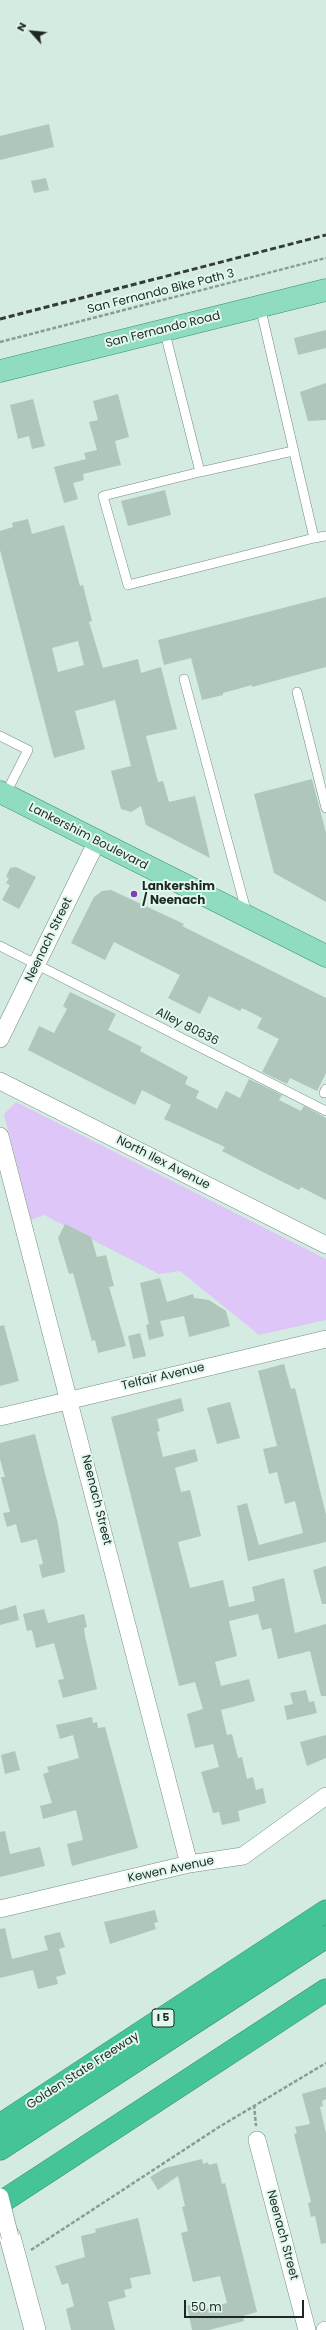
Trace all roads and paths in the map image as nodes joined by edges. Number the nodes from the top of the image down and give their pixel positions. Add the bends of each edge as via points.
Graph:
1 (326, 258) edge
2 (326, 290) edge
3 (260, 306) junction
4 (164, 329) junction
5 (0, 342) edge
6 (0, 371) edge
7 (293, 450) junction
8 (200, 472) junction
9 (326, 536) edge
10 (314, 538) junction
11 (184, 679) dead end
12 (298, 692) dead end
13 (0, 736) edge
14 (3, 794) edge
15 (326, 808) edge
16 (97, 841) junction
17 (248, 917) junction
18 (0, 946) edge
19 (326, 956) edge
20 (37, 965) junction
21 (0, 1039) edge
22 (0, 1081) edge
23 (326, 1110) edge
24 (0, 1136) edge
25 (326, 1245) edge
26 (326, 1339) edge
27 (70, 1400) junction
28 (0, 1417) edge
29 (326, 1796) edge
30 (189, 1864) junction
31 (0, 1909) edge
32 (326, 1911) edge
33 (326, 1937) edge
34 (326, 1952) edge
35 (326, 1990) edge
36 (326, 2063) edge
37 (0, 2125) edge
38 (257, 2140) dead end
39 (0, 2149) edge
40 (0, 2163) edge
41 (0, 2197) edge
42 (0, 2203) edge
43 (10, 2236) joint
44 (17, 2260) junction
45 (35, 2330) edge
46 (307, 2330) edge

1 - 5 path, San Fernando Bike Path 3
2 - 3 main road, San Fernando Road
3 - 4 main road, San Fernando Road
3 - 7 lane
4 - 6 main road, San Fernando Road
4 - 8 lane
7 - 8 lane
7 - 10 lane
8 - 10 lane via 103,496 128,585
9 - 10 lane
11 - 17 lane
12 - 15 lane
13 - 14 lane via 28,750
14 - 16 main road, Lankershim Boulevard
16 - 17 main road, Lankershim Boulevard
16 - 20 street, Neenach Street
17 - 19 main road, Lankershim Boulevard
18 - 20 lane, Alley 80636
20 - 21 street, Neenach Street
20 - 23 lane, Alley 80636
22 - 25 street, North Ilex Avenue
24 - 27 street, Neenach Street
26 - 27 street, Telfair Avenue
27 - 28 street, Telfair Avenue
27 - 30 street, Neenach Street
29 - 30 street, Kewen Avenue via 243,1856
30 - 31 street, Kewen Avenue
32 - 37 highway, Golden State Freeway / I 5
33 - 39 highway
34 - 40 highway
35 - 42 highway
36 - 44 path via 212,2131
38 - 46 street, Neenach Street
41 - 43 street, bridge
43 - 44 street
44 - 45 street

